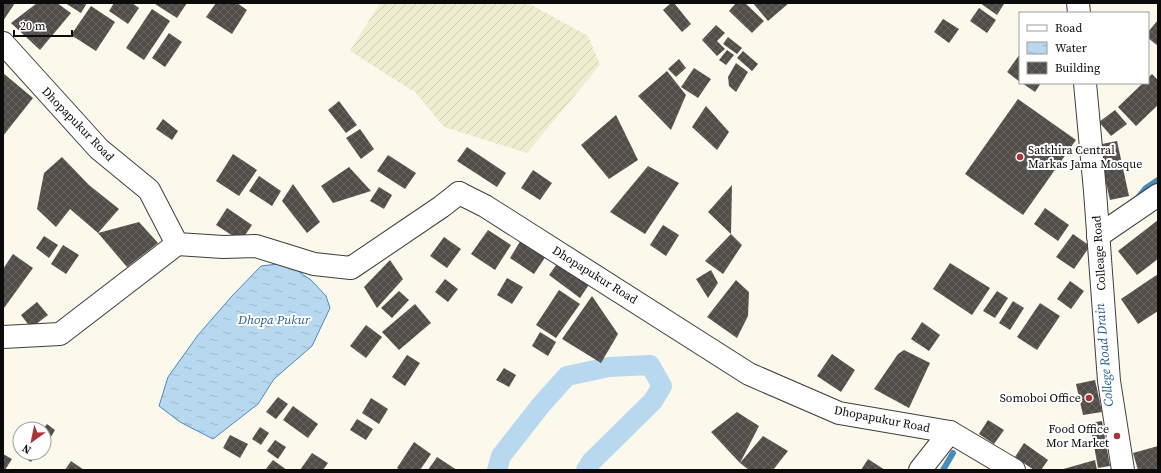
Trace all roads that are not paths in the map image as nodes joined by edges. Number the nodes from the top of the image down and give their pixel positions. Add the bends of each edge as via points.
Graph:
1 (3, 42) edge
2 (1085, 84) edge
3 (1158, 195) edge
4 (1098, 236) junction
5 (177, 244) junction
6 (3, 337) edge
7 (950, 432) junction
8 (1006, 468) edge
9 (920, 470) edge
10 (1123, 470) edge

1 - 5 street, Dhopapukur Road via 99,149 149,190
2 - 4 street, Colleage Road
3 - 4 street
4 - 10 street, Colleage Road via 1109,381
5 - 6 street via 60,334
5 - 7 street, Dhopapukur Road via 256,246 314,264 351,268 459,193 486,206 750,374 839,413
7 - 8 street, Dhopapukur Road
7 - 9 street

